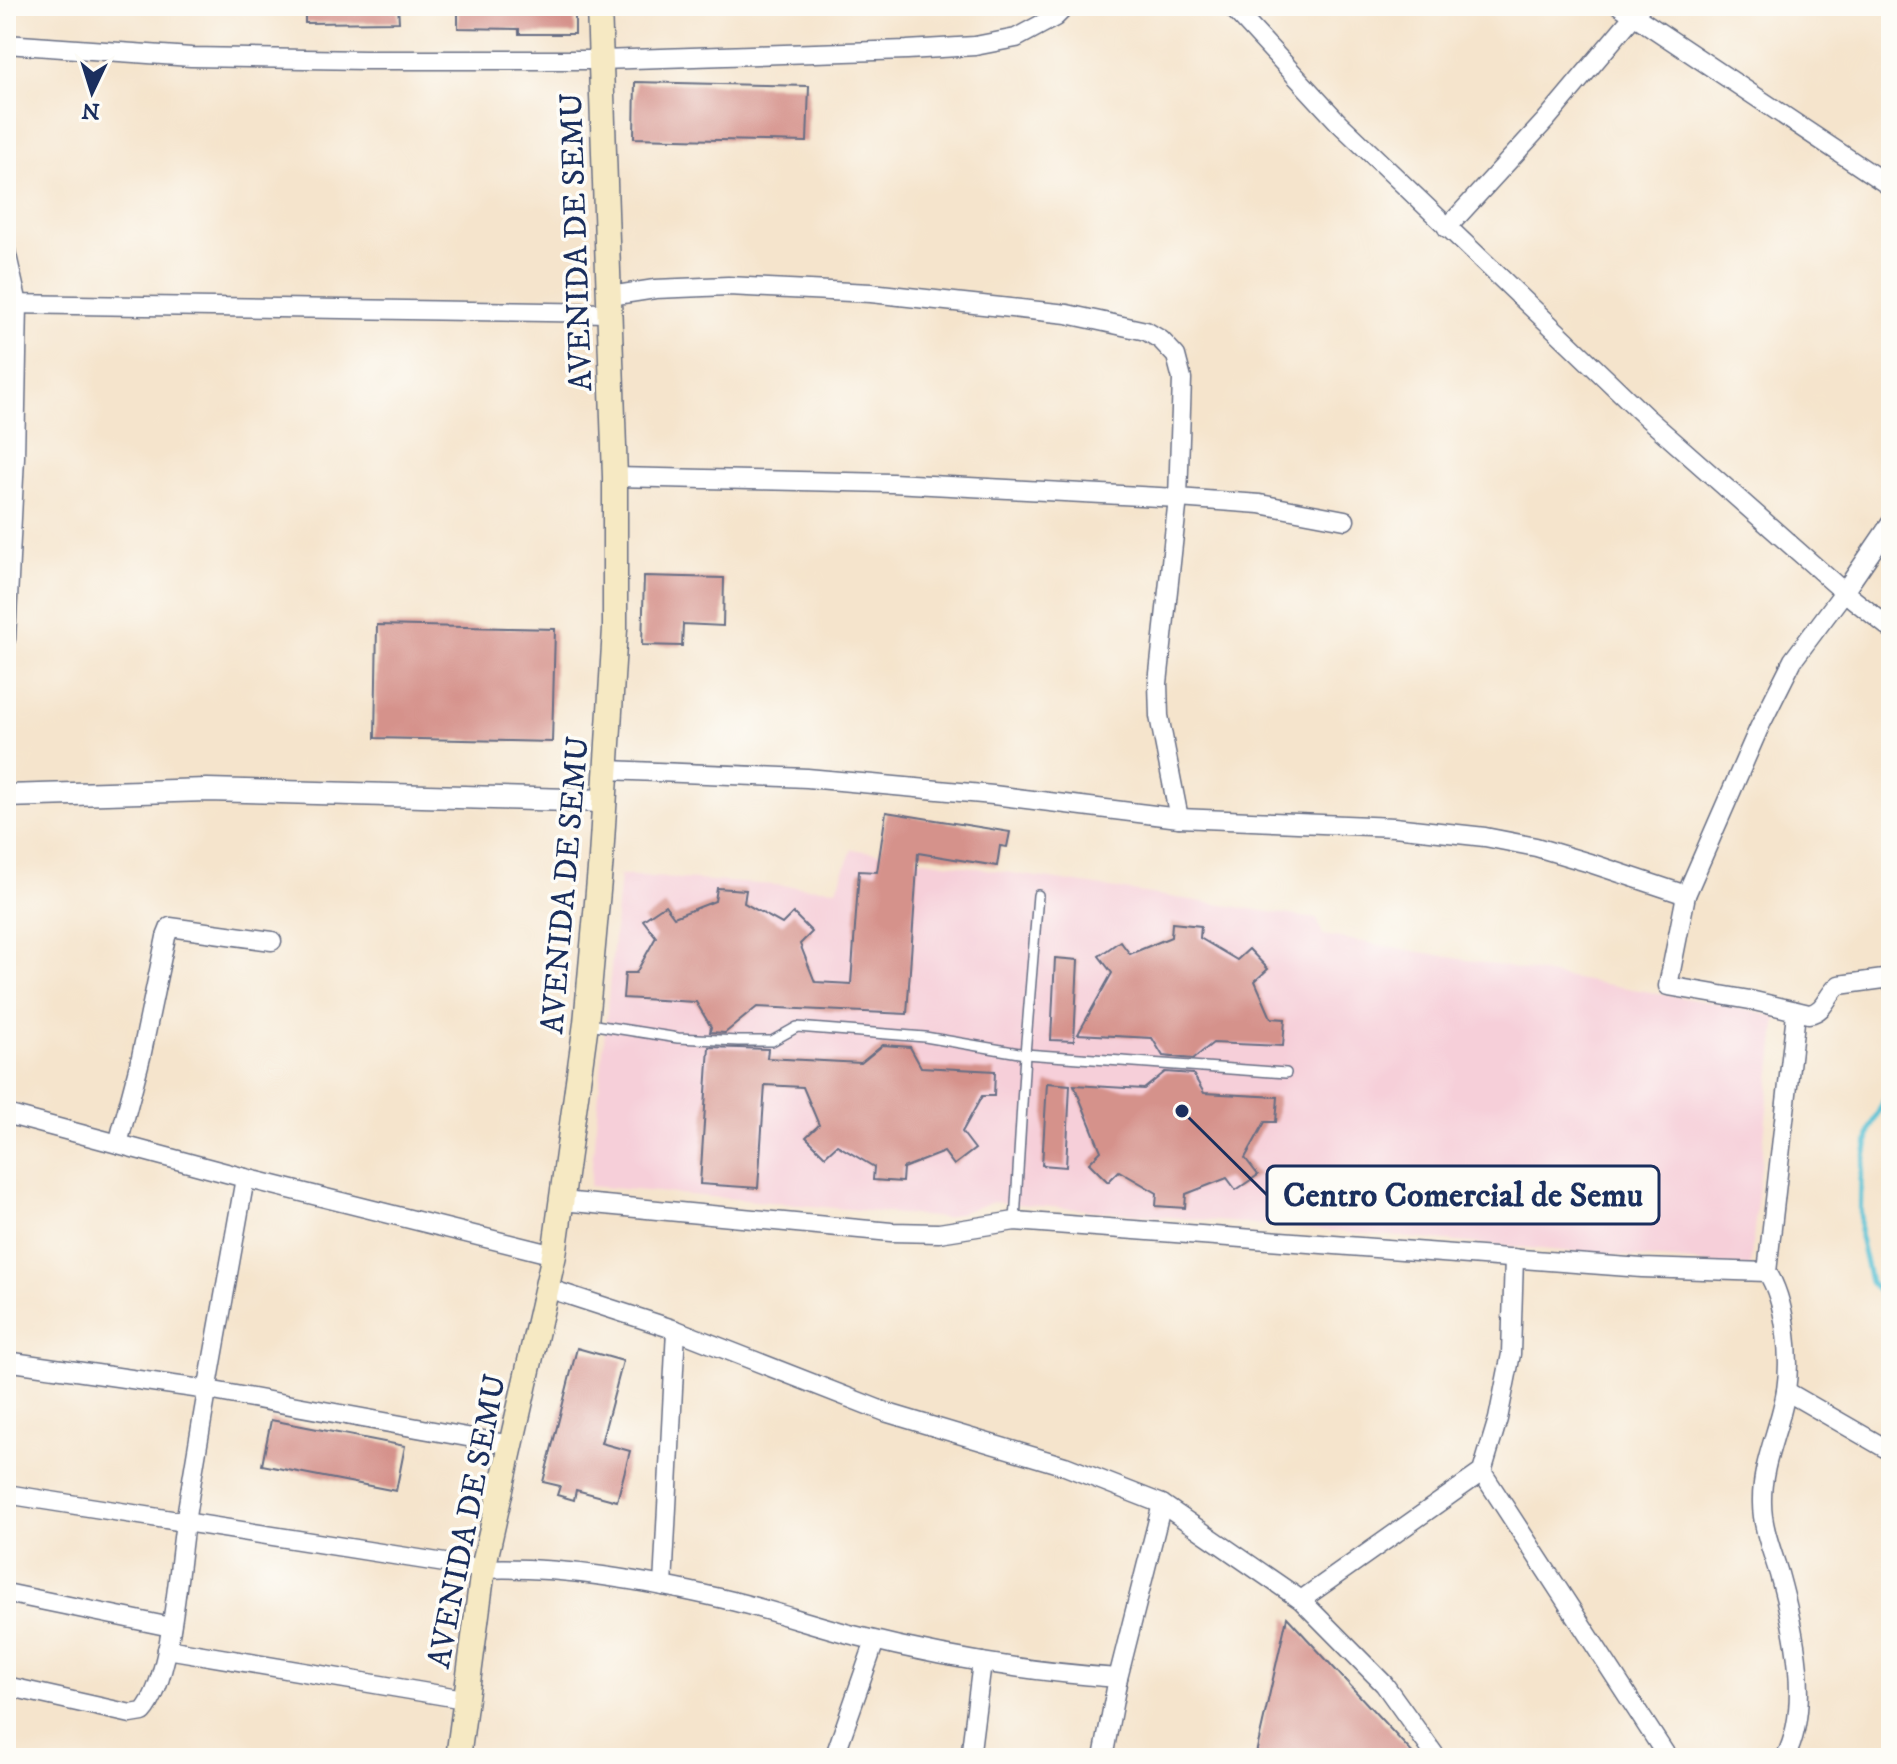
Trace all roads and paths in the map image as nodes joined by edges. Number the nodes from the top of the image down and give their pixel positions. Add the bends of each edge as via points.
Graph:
1 (599, 6) edge
2 (1066, 6) edge
3 (1231, 6) edge
4 (1632, 9) edge
5 (6, 44) edge
6 (601, 60) junction
7 (1891, 187) edge
8 (1447, 228) junction
9 (6, 251) edge
10 (12, 304) edge
11 (610, 304) junction
12 (615, 477) junction
13 (1178, 498) junction
14 (1345, 520) dead end
15 (1891, 523) edge
16 (9, 552) edge
17 (1844, 592) junction
18 (1891, 629) edge
19 (6, 639) edge
20 (608, 770) junction
21 (6, 796) edge
22 (605, 801) junction
23 (1179, 818) junction
24 (1038, 895) dead end
25 (1686, 895) junction
26 (272, 941) dead end
27 (1891, 978) edge
28 (1796, 1013) junction
29 (586, 1023) junction
30 (1025, 1054) junction
31 (1286, 1073) dead end
32 (6, 1114) edge
33 (118, 1144) junction
34 (245, 1178) junction
35 (562, 1201) junction
36 (1015, 1221) junction
37 (554, 1255) junction
38 (1514, 1258) junction
39 (1767, 1272) junction
40 (547, 1288) junction
41 (676, 1330) junction
42 (6, 1361) edge
43 (208, 1390) junction
44 (1786, 1391) junction
45 (511, 1445) junction
46 (1890, 1451) edge
47 (1482, 1472) junction
48 (6, 1494) edge
49 (1162, 1504) junction
50 (185, 1522) junction
51 (483, 1569) junction
52 (663, 1586) junction
53 (6, 1593) edge
54 (1301, 1600) junction
55 (171, 1627) junction
56 (875, 1641) junction
57 (167, 1649) junction
58 (982, 1662) junction
59 (1118, 1678) junction
60 (6, 1686) edge
61 (464, 1699) junction
62 (458, 1758) edge
63 (834, 1758) edge
64 (970, 1758) edge
65 (1103, 1758) edge
66 (1437, 1758) edge
67 (1668, 1758) edge
68 (1785, 1758) edge

1 - 6 main road, AVENIDA DE SEMU
2 - 6 street via 1035,30 975,46
3 - 8 street via 1338,122
4 - 7 street
4 - 8 street via 1545,121
5 - 6 street via 191,57
6 - 11 main road, AVENIDA DE SEMU
8 - 17 street via 1646,417
9 - 10 street
10 - 11 street
10 - 16 street
11 - 12 main road, AVENIDA DE SEMU
11 - 13 street via 693,287 783,287 1067,314 1146,331 1176,356 1182,379
12 - 13 street via 892,483
12 - 20 main road, AVENIDA DE SEMU
13 - 14 street via 1260,504
13 - 23 street via 1158,683 1159,716
15 - 17 street
16 - 19 street
17 - 18 street
17 - 25 street via 1793,660
20 - 22 main road, AVENIDA DE SEMU
20 - 23 street via 807,778
21 - 22 street via 207,790
22 - 29 main road, AVENIDA DE SEMU
23 - 25 street via 1394,827 1485,837 1536,847
24 - 30 lane
25 - 28 street via 1668,986
26 - 33 street via 170,927
27 - 28 street via 1839,985 1817,1013
28 - 39 street
29 - 30 lane via 678,1038 738,1041 772,1041 797,1027 925,1037
29 - 35 main road, AVENIDA DE SEMU
30 - 31 lane
30 - 36 lane
32 - 33 street
33 - 34 street
34 - 37 street
34 - 43 street
35 - 36 street via 891,1232 939,1233
35 - 37 main road, AVENIDA DE SEMU
36 - 38 street
37 - 40 main road, AVENIDA DE SEMU
38 - 39 street
38 - 47 street via 1509,1365
39 - 44 street via 1780,1302
40 - 41 street
40 - 45 main road, AVENIDA DE SEMU
41 - 49 street via 888,1413 1065,1466
41 - 52 street
42 - 43 street
43 - 45 street
43 - 50 street
44 - 46 street
44 - 68 street via 1762,1483 1761,1507 1791,1615 1798,1688 1799,1714
45 - 51 main road, AVENIDA DE SEMU
47 - 54 street
47 - 67 street
48 - 50 street
49 - 54 street
49 - 59 street
50 - 51 street
50 - 55 street
51 - 52 street via 519,1568
51 - 61 main road, AVENIDA DE SEMU
52 - 56 street
53 - 55 street
54 - 66 street via 1384,1684
55 - 57 street
56 - 58 street
56 - 63 street
57 - 60 street via 151,1703 143,1712 131,1714
57 - 61 street
58 - 59 street
58 - 64 street
59 - 65 street
61 - 62 main road, AVENIDA DE SEMU

